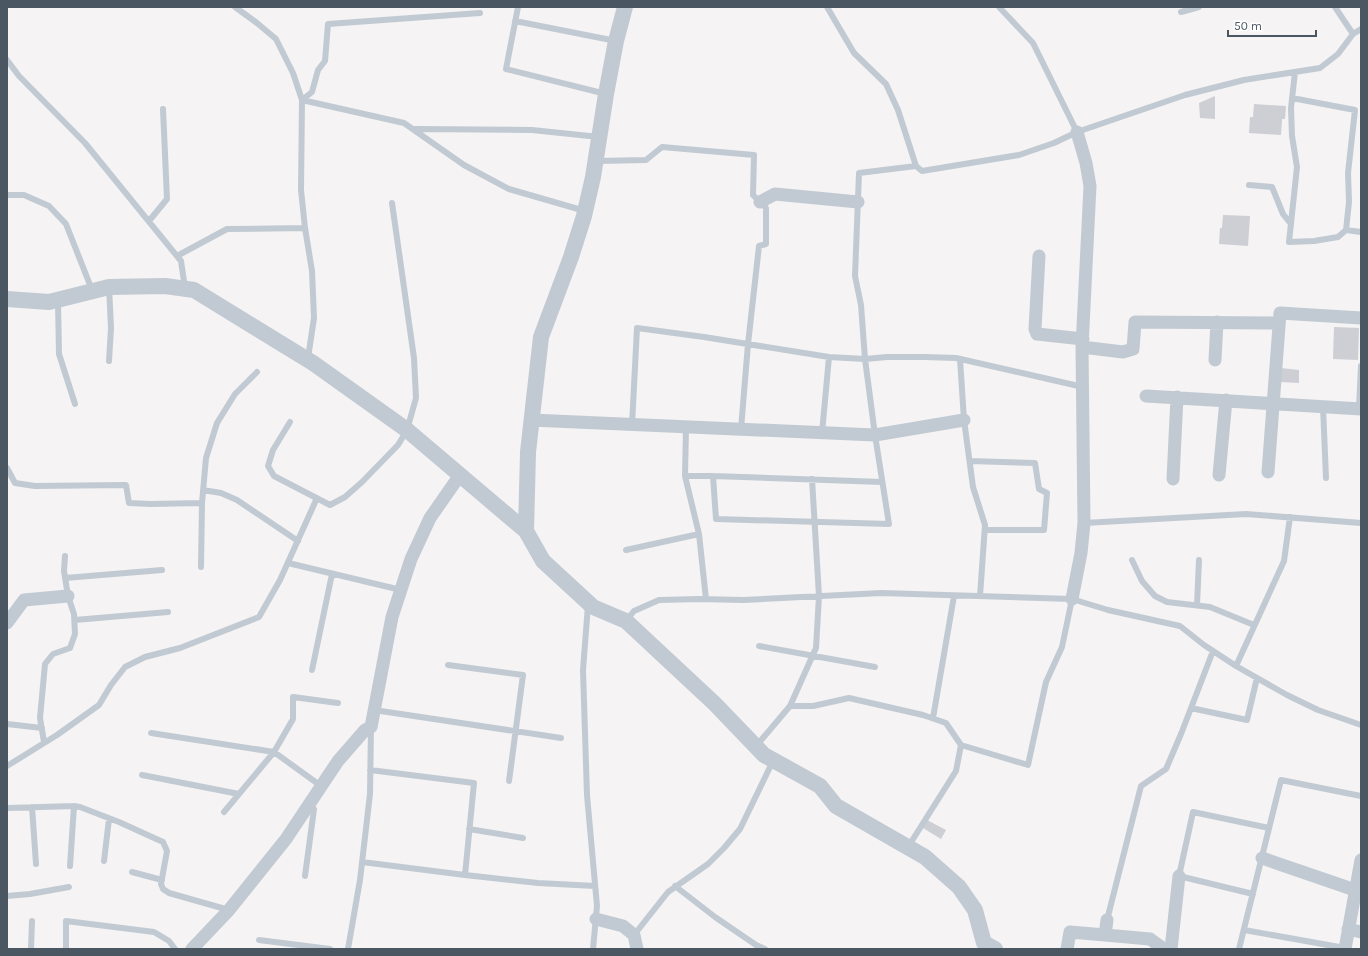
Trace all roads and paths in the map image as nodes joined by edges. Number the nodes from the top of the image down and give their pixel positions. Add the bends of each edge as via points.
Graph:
1 (235, 7) edge
2 (518, 7) edge
3 (625, 7) edge
4 (827, 7) edge
5 (999, 7) edge
6 (1199, 7) edge
7 (1336, 7) edge
8 (1181, 12) dead end
9 (480, 14) dead end
10 (515, 21) junction
11 (1361, 29) edge
12 (1353, 34) junction
13 (616, 41) junction
14 (7, 60) edge
15 (1295, 72) junction
16 (606, 94) junction
17 (1292, 98) junction
18 (302, 100) junction
19 (162, 109) dead end
20 (414, 130) junction
21 (1077, 132) junction
22 (599, 137) junction
23 (595, 161) junction
24 (916, 166) junction
25 (1249, 184) dead end
26 (7, 195) edge
27 (760, 202) junction
28 (858, 202) junction
29 (392, 203) dead end
30 (585, 211) junction
31 (149, 221) junction
32 (1291, 224) junction
33 (305, 228) junction
34 (1346, 230) junction
35 (1361, 232) edge
36 (177, 256) junction
37 (1039, 256) dead end
38 (109, 287) junction
39 (185, 289) junction
40 (92, 292) junction
41 (7, 299) edge
42 (58, 300) junction
43 (1361, 318) edge
44 (1217, 322) junction
45 (1279, 323) junction
46 (1083, 343) junction
47 (748, 344) junction
48 (829, 357) junction
49 (866, 359) junction
50 (308, 360) junction
51 (960, 360) junction
52 (1215, 360) dead end
53 (109, 361) dead end
54 (1361, 366) edge
55 (258, 372) dead end
56 (1083, 387) junction
57 (1146, 396) dead end
58 (1177, 397) junction
59 (1226, 400) junction
60 (1273, 403) junction
61 (75, 404) dead end
62 (1323, 406) junction
63 (1360, 408) edge
64 (531, 420) junction
65 (964, 420) junction
66 (290, 422) dead end
67 (632, 425) junction
68 (686, 427) junction
69 (407, 430) junction
70 (741, 430) junction
71 (822, 433) junction
72 (875, 435) junction
73 (970, 461) junction
74 (7, 468) edge
75 (1268, 472) dead end
76 (460, 475) junction
77 (685, 476) junction
78 (713, 476) junction
79 (1219, 476) dead end
80 (1326, 478) dead end
81 (812, 479) junction
82 (1173, 480) dead end
83 (882, 482) junction
84 (203, 490) junction
85 (317, 498) junction
86 (202, 503) junction
87 (1290, 517) junction
88 (815, 522) junction
89 (1084, 523) junction
90 (1361, 523) edge
91 (985, 530) junction
92 (526, 531) junction
93 (699, 534) junction
94 (298, 541) junction
95 (626, 550) dead end
96 (64, 556) dead end
97 (1132, 560) dead end
98 (1200, 560) dead end
99 (288, 563) junction
100 (201, 567) dead end
101 (162, 570) dead end
102 (332, 574) junction
103 (65, 578) junction
104 (401, 590) junction
105 (68, 596) junction
106 (819, 596) junction
107 (954, 596) junction
108 (980, 596) junction
109 (706, 599) junction
110 (1072, 599) junction
111 (588, 603) junction
112 (1197, 605) junction
113 (168, 612) dead end
114 (75, 620) junction
115 (626, 621) junction
116 (7, 623) edge
117 (1254, 625) junction
118 (759, 646) dead end
119 (1213, 651) junction
120 (813, 656) junction
121 (448, 665) dead end
122 (1236, 666) junction
123 (875, 667) dead end
124 (312, 670) dead end
125 (1257, 678) junction
126 (338, 703) dead end
127 (790, 706) junction
128 (1191, 708) junction
129 (374, 710) junction
130 (933, 718) junction
131 (7, 724) edge
132 (1361, 725) edge
133 (371, 727) junction
134 (42, 728) junction
135 (516, 731) junction
136 (150, 733) dead end
137 (561, 738) dead end
138 (44, 742) junction
139 (961, 745) junction
140 (756, 746) junction
141 (274, 752) junction
142 (773, 760) junction
143 (7, 766) edge
144 (370, 770) junction
145 (142, 775) dead end
146 (509, 781) dead end
147 (321, 786) junction
148 (239, 794) junction
149 (1361, 796) edge
150 (309, 804) junction
151 (74, 806) junction
152 (32, 807) junction
153 (7, 808) edge
154 (224, 812) dead end
155 (109, 818) junction
156 (1269, 828) junction
157 (469, 829) junction
158 (523, 838) dead end
159 (908, 847) junction
160 (1262, 858) junction
161 (1361, 860) edge
162 (104, 861) dead end
163 (362, 862) junction
164 (36, 864) dead end
165 (70, 866) dead end
166 (132, 872) dead end
167 (465, 875) junction
168 (305, 876) dead end
169 (1179, 876) junction
170 (162, 880) junction
171 (595, 886) junction
172 (675, 886) junction
173 (69, 887) dead end
174 (1355, 890) junction
175 (1253, 894) junction
176 (7, 896) edge
177 (229, 910) junction
178 (596, 919) junction
179 (1107, 920) joint
180 (32, 921) dead end
181 (1244, 930) junction
182 (1355, 930) edge
183 (634, 935) junction
184 (1104, 935) junction
185 (259, 940) dead end
186 (31, 949) edge
187 (66, 949) edge
188 (175, 949) edge
189 (192, 949) edge
190 (330, 949) edge
191 (348, 949) edge
192 (593, 949) edge
193 (637, 949) edge
194 (765, 949) edge
195 (995, 949) edge
196 (1067, 949) edge
197 (1164, 949) edge
198 (1171, 949) edge
199 (1239, 949) edge
200 (1345, 949) edge

1 - 18 lane via 276,39 293,73
2 - 10 lane
3 - 13 street
4 - 24 lane via 854,53 886,84 898,110
5 - 21 lane via 1033,42
6 - 8 lane
7 - 12 lane
9 - 18 lane via 328,24 324,61 318,70 312,92
10 - 13 lane
10 - 16 lane via 506,70
11 - 12 lane
12 - 15 lane via 1338,54 1320,68
13 - 16 street
14 - 31 lane via 19,76 85,143
15 - 17 lane
15 - 21 lane via 1244,80 1185,94
16 - 22 street
17 - 32 lane via 1292,136 1297,167
17 - 34 lane via 1355,110 1348,173 1349,202
18 - 20 lane via 404,122
18 - 33 lane via 301,190
19 - 31 lane via 167,199
20 - 22 lane via 532,130
20 - 30 lane via 464,166 509,189
21 - 24 lane via 1019,155 922,171
21 - 46 street via 1090,186
22 - 23 street
23 - 27 lane via 646,160 662,147 754,155 753,195
23 - 30 street
24 - 28 lane via 859,173
25 - 32 lane via 1272,187 1283,214
26 - 40 lane via 24,195 49,206 66,224
27 - 28 street via 775,194
27 - 47 lane via 766,208 766,244 759,246
28 - 49 lane via 855,276 861,305
29 - 69 lane via 414,358 416,398
30 - 64 street via 541,337
31 - 36 lane
32 - 34 lane via 1289,242 1338,237
33 - 36 lane via 227,229
33 - 50 lane via 312,271 314,318
34 - 35 lane
36 - 39 lane via 181,261
37 - 46 street via 1035,329 1037,334
38 - 39 street via 165,286
38 - 40 street
38 - 53 lane
39 - 50 street via 194,290
40 - 42 street
41 - 42 street via 49,302
42 - 61 lane via 59,354
43 - 45 street via 1280,312
44 - 45 street
44 - 46 street via 1136,322 1134,348 1123,352
44 - 52 street
45 - 60 street
46 - 56 street
47 - 48 lane
47 - 67 lane via 637,328
47 - 70 lane
48 - 49 lane
48 - 71 lane
49 - 51 lane via 925,357
49 - 72 lane
50 - 69 street
51 - 56 lane
51 - 65 lane
54 - 63 lane
55 - 84 lane via 235,394 217,423 206,458
56 - 89 street
57 - 58 street
58 - 59 street
58 - 82 street
59 - 60 street
59 - 79 street
60 - 62 street
60 - 75 street
62 - 63 street
62 - 80 lane
64 - 67 street
64 - 92 street
65 - 72 street
65 - 73 lane
66 - 85 lane via 273,450 268,466 274,476
67 - 68 street
68 - 70 street
68 - 77 lane
69 - 76 street
69 - 85 lane via 398,445 345,497 330,505
70 - 71 street
71 - 72 street
72 - 83 lane
73 - 91 lane
73 - 91 lane via 1035,463 1039,489 1047,493 1044,530
74 - 86 lane via 15,483 35,486 126,485 129,503
76 - 92 street
76 - 104 street via 430,518 411,559
77 - 78 lane
77 - 93 lane
78 - 81 lane
78 - 88 lane via 716,519
81 - 83 lane
81 - 88 lane
83 - 88 lane via 889,524
84 - 86 lane
84 - 94 lane via 221,493 238,500
85 - 94 lane
86 - 100 lane
87 - 89 lane via 1246,514
87 - 90 lane
87 - 117 lane via 1284,561
88 - 106 lane
89 - 110 street
91 - 108 lane
92 - 111 street via 543,561
93 - 95 lane
93 - 109 lane
94 - 99 lane
96 - 103 lane
97 - 112 lane via 1142,581 1155,596 1167,602
98 - 112 lane
99 - 102 lane
99 - 138 lane via 259,617 180,648 145,657 125,667 99,705
101 - 103 lane
102 - 104 lane
102 - 124 lane
103 - 105 lane
104 - 129 street via 392,617
105 - 114 lane
105 - 116 street via 24,600
106 - 107 lane via 881,593
106 - 109 lane via 744,600
106 - 120 lane via 816,648
107 - 108 lane
107 - 130 lane
108 - 110 lane
109 - 115 lane via 659,600 634,611
110 - 119 lane via 1180,626
110 - 139 lane via 1062,647 1046,682 1028,765
111 - 115 street
111 - 171 lane via 583,670 587,795
112 - 117 lane via 1210,607
113 - 114 lane
114 - 134 lane via 75,634 70,648 53,654 45,664 40,718
115 - 140 street
117 - 122 lane
118 - 120 lane
119 - 122 lane
119 - 128 lane
120 - 123 lane
120 - 127 lane
121 - 135 lane via 523,675
122 - 125 lane
125 - 128 lane via 1247,720
125 - 132 lane via 1318,710
126 - 141 lane via 293,697 293,720
127 - 130 lane via 813,706 849,698
127 - 140 lane
128 - 179 lane via 1166,769 1141,786
129 - 133 street
129 - 135 lane
130 - 139 lane via 946,723
131 - 134 lane
133 - 144 lane
133 - 147 street via 365,730 338,761
134 - 138 lane
135 - 137 lane
135 - 146 lane
136 - 141 lane
138 - 143 lane
139 - 159 lane via 956,771
140 - 142 street
141 - 147 lane
141 - 148 lane
142 - 159 street via 820,786 836,806
142 - 172 lane via 740,829 708,864
144 - 157 lane via 474,783
144 - 163 lane via 370,794
145 - 148 lane
147 - 150 street
148 - 154 lane
149 - 156 lane via 1281,780
150 - 168 lane via 314,809
150 - 177 street via 286,839
151 - 152 lane
151 - 155 lane
151 - 165 lane
152 - 153 lane
152 - 164 lane
155 - 162 lane
155 - 170 lane via 163,842 167,852
156 - 160 lane
156 - 169 lane via 1193,812
157 - 158 lane
157 - 167 lane
159 - 195 street via 925,857 960,888 975,910 984,943
160 - 174 street
160 - 175 lane
161 - 174 street
163 - 167 lane
163 - 191 lane
166 - 170 lane
167 - 171 lane
169 - 175 lane
169 - 198 street
170 - 177 lane via 163,889 169,893
171 - 178 lane
172 - 183 lane
172 - 194 lane via 715,917
173 - 176 lane
174 - 182 street
175 - 181 lane
177 - 189 street
178 - 183 street via 623,926
178 - 192 lane
179 - 184 street
180 - 186 lane
181 - 199 lane
181 - 200 lane
182 - 200 street
183 - 193 street
184 - 196 street via 1070,932
184 - 197 street via 1150,939
185 - 190 lane
187 - 188 lane via 66,921 154,932 169,941

